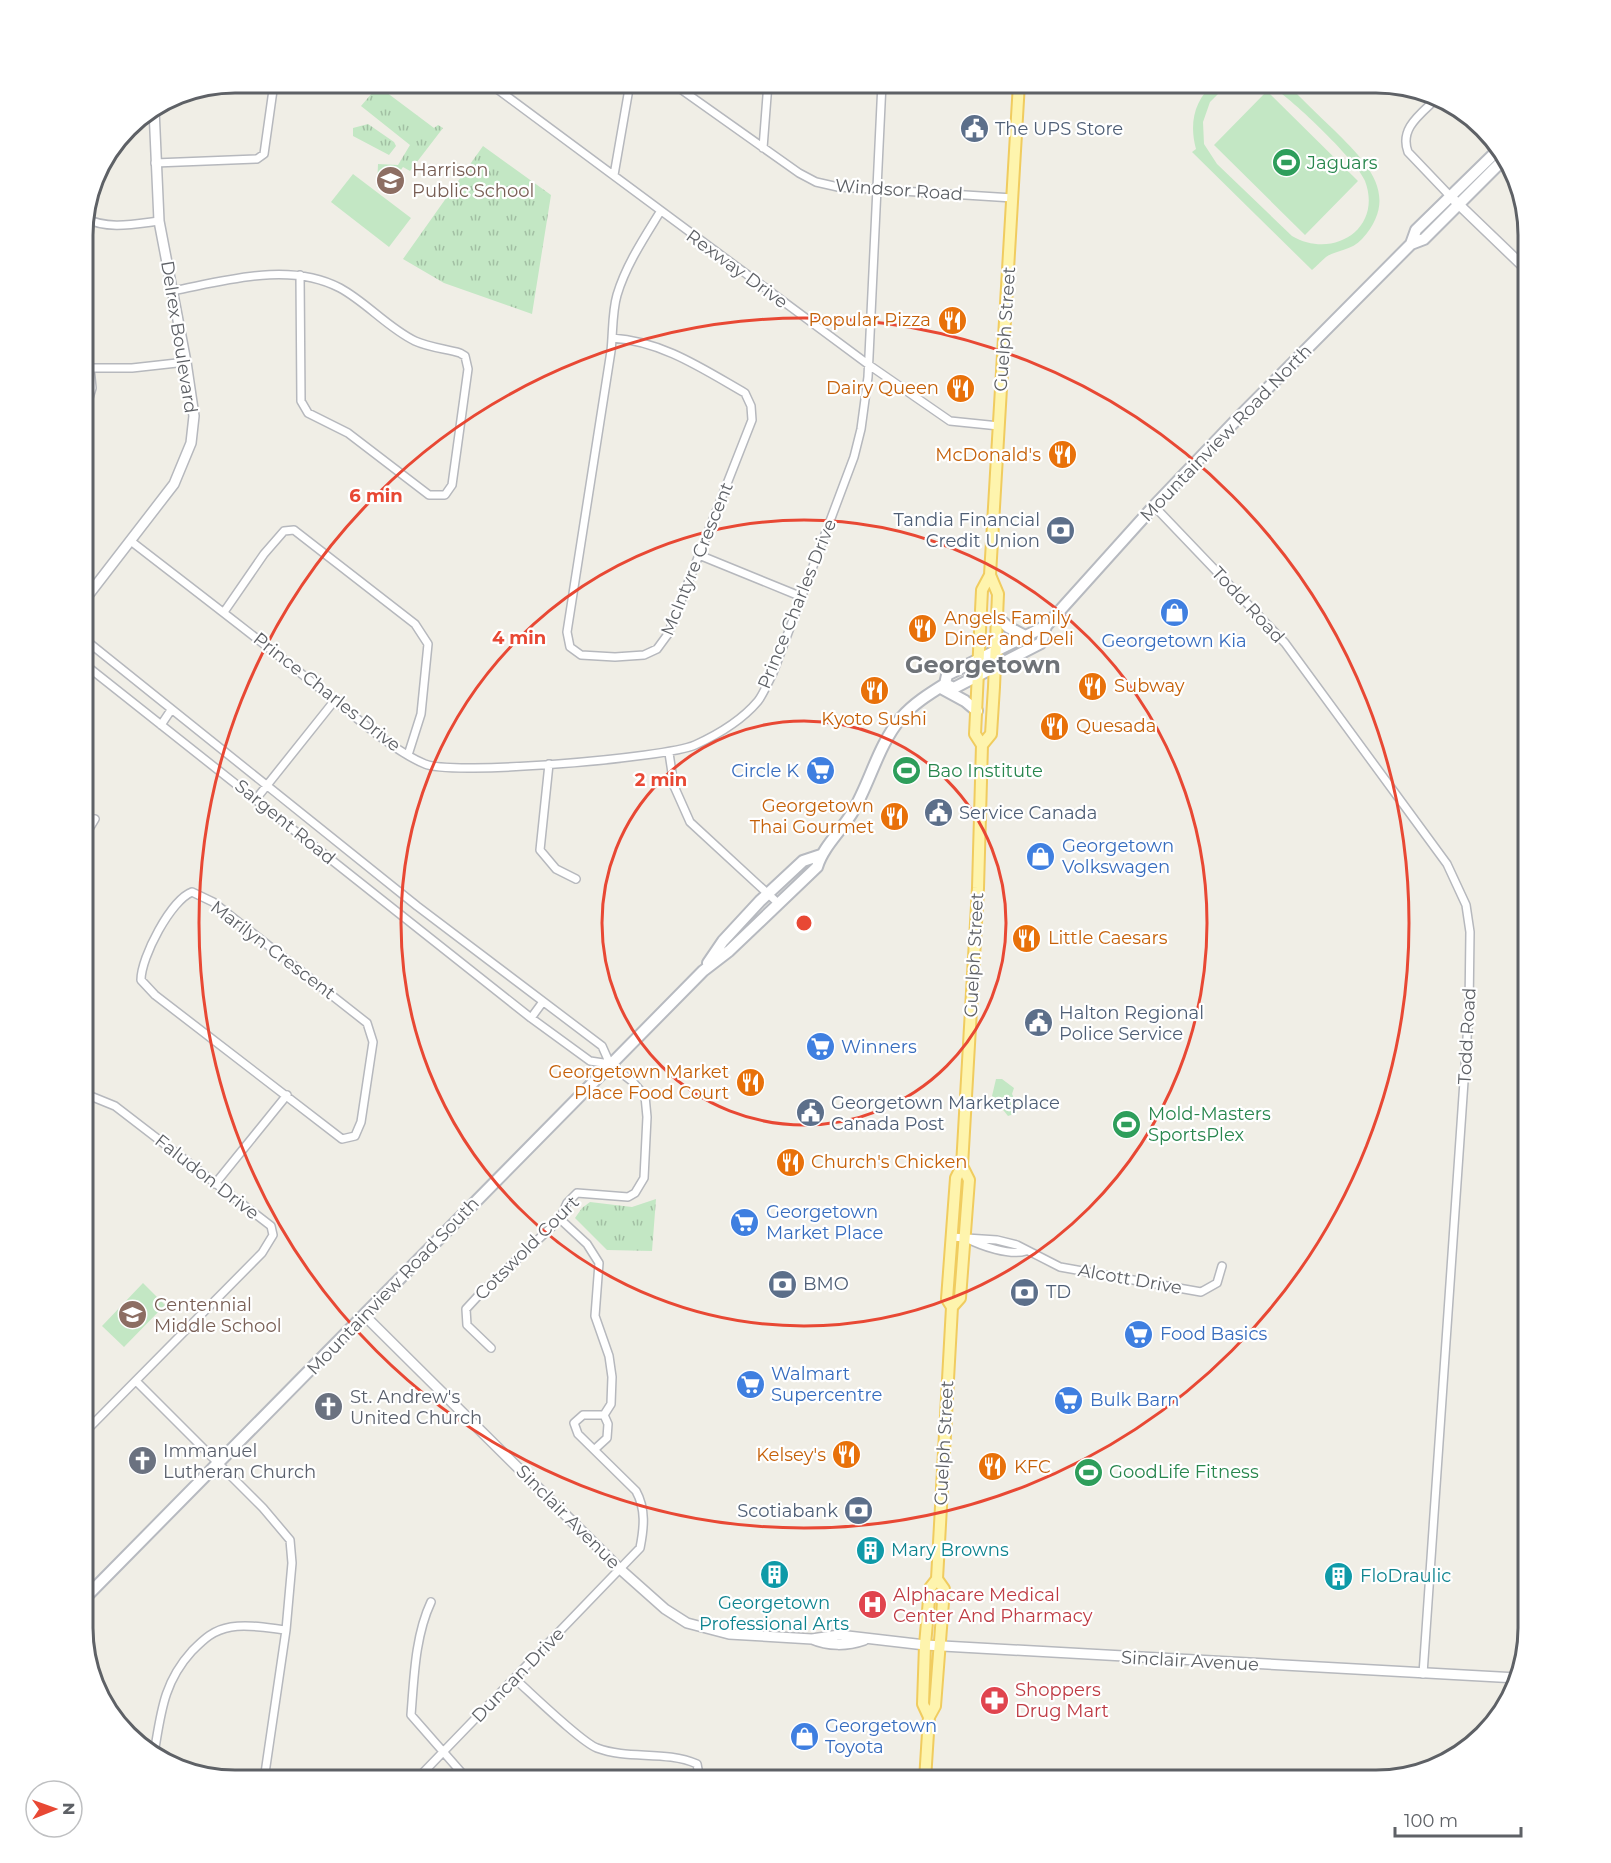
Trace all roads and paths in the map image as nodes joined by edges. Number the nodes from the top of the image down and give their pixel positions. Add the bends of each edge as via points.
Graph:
1 (272, 93) edge
2 (504, 93) edge
3 (628, 93) edge
4 (686, 93) edge
5 (767, 93) edge
6 (882, 93) edge
7 (1018, 93) edge
8 (1431, 104) edge
9 (154, 119) edge
10 (763, 148) junction
11 (1493, 155) edge
12 (155, 164) junction
13 (1499, 164) edge
14 (614, 175) junction
15 (877, 189) junction
16 (1450, 196) junction
17 (1013, 198) junction
18 (1459, 205) junction
19 (660, 212) junction
20 (94, 220) edge
21 (159, 222) junction
22 (1410, 244) junction
23 (1518, 261) edge
24 (300, 275) junction
25 (172, 291) junction
26 (612, 338) junction
27 (186, 362) junction
28 (868, 365) junction
29 (93, 368) edge
30 (999, 426) junction
31 (1154, 506) junction
32 (132, 542) junction
33 (699, 555) junction
34 (990, 575) junction
35 (93, 590) edge
36 (802, 597) junction
37 (224, 612) junction
38 (997, 617) junction
39 (1046, 626) junction
40 (1025, 636) junction
41 (93, 646) edge
42 (995, 653) junction
43 (979, 660) junction
44 (994, 669) junction
45 (93, 671) edge
46 (978, 678) junction
47 (942, 686) junction
48 (335, 700) junction
49 (171, 710) junction
50 (977, 711) junction
51 (161, 725) junction
52 (982, 745) junction
53 (669, 753) junction
54 (408, 755) junction
55 (549, 764) junction
56 (266, 786) junction
57 (256, 799) junction
58 (95, 819) dead end
59 (93, 822) edge
60 (821, 855) junction
61 (576, 879) dead end
62 (768, 894) junction
63 (778, 904) junction
64 (417, 906) junction
65 (408, 920) junction
66 (703, 971) junction
67 (542, 1003) junction
68 (531, 1018) junction
69 (610, 1064) junction
70 (286, 1095) junction
71 (93, 1098) edge
72 (962, 1166) junction
73 (215, 1184) junction
74 (560, 1219) junction
75 (951, 1237) junction
76 (965, 1237) junction
77 (1222, 1266) dead end
78 (952, 1307) junction
79 (364, 1315) junction
80 (491, 1348) dead end
81 (136, 1381) junction
82 (604, 1415) junction
83 (93, 1423) edge
84 (595, 1449) junction
85 (218, 1463) junction
86 (620, 1569) junction
87 (937, 1579) junction
88 (93, 1589) edge
89 (431, 1602) dead end
90 (286, 1630) junction
91 (839, 1635) junction
92 (812, 1639) junction
93 (864, 1640) junction
94 (846, 1644) junction
95 (925, 1645) junction
96 (940, 1646) junction
97 (1423, 1674) junction
98 (1508, 1678) edge
99 (515, 1679) junction
100 (929, 1717) junction
101 (156, 1746) edge
102 (442, 1753) junction
103 (265, 1770) edge
104 (426, 1770) edge
105 (458, 1770) edge
106 (698, 1770) edge
107 (926, 1770) edge

1 - 12 street via 264,154 257,159
2 - 14 street, Rexway Drive
3 - 14 street
4 - 10 street, Windsor Road
5 - 10 street
6 - 15 street, Prince Charles Drive
7 - 17 main road, Guelph Street
8 - 16 street via 1406,131 1405,143 1408,152
9 - 12 street, Delrex Boulevard
10 - 15 street, Windsor Road via 816,182
11 - 16 main road, Mountainview Road North
12 - 21 street, Delrex Boulevard
13 - 18 main road, Mountainview Road North
14 - 19 street, Rexway Drive
15 - 17 street, Windsor Road
15 - 28 street, Prince Charles Drive
16 - 18 street
16 - 22 main road, Mountainview Road North via 1416,231
17 - 30 main road, Guelph Street
18 - 22 main road, Mountainview Road North via 1424,239
18 - 23 street
19 - 26 street, McIntyre Crescent via 616,296
19 - 28 street, Rexway Drive
20 - 21 street via 114,225
21 - 25 street, Delrex Boulevard
22 - 31 main road, Mountainview Road North
24 - 24 street via 302,401 308,412 348,433 429,495 446,495 452,485 468,369 465,356 416,341 341,289
24 - 25 street via 246,277
25 - 27 street, Delrex Boulevard
26 - 33 street, McIntyre Crescent via 636,339 673,353 746,393 752,420
26 - 33 street, McIntyre Crescent via 567,632 570,647 581,655 615,657 657,650 668,634
27 - 29 street
27 - 32 street, Delrex Boulevard via 194,416 191,443 174,484
28 - 30 street, Rexway Drive via 950,422
28 - 36 street, Prince Charles Drive via 854,457
30 - 34 main road, Guelph Street
31 - 39 main road, Mountainview Road North
31 - 97 street, Todd Road via 1285,643 1447,864 1466,904 1470,932 1469,1009
32 - 35 street, Delrex Boulevard
32 - 37 street, Prince Charles Drive
33 - 36 street
34 - 38 main road, Guelph Street via 998,594
34 - 43 main road, Guelph Street via 982,590
36 - 53 street, Prince Charles Drive via 758,701 719,734
37 - 48 street, Prince Charles Drive
37 - 54 street via 284,531 294,530 313,544 414,624 428,644 421,714
38 - 40 main road
38 - 42 main road, Guelph Street
39 - 40 main road, Mountainview Road North
39 - 44 main road, Mountainview Road North via 1041,643
40 - 42 main road, Mountainview Road North
41 - 49 street, Sargent Road
42 - 43 main road, Mountainview Road North
42 - 44 main road, Guelph Street
43 - 46 main road, Guelph Street
43 - 47 main road, Mountainview Road South via 947,675
44 - 46 main road, Mountainview Road North
44 - 52 main road, Guelph Street via 991,734
45 - 51 street, Sargent Road
46 - 47 main road, Mountainview Road South via 954,688
46 - 50 main road, Guelph Street
47 - 50 main road
47 - 60 main road, Mountainview Road South via 900,718 854,809
48 - 54 street, Prince Charles Drive
48 - 56 street
49 - 51 street
49 - 56 street, Sargent Road
50 - 52 main road, Guelph Street via 975,734
51 - 57 street, Sargent Road
52 - 72 main road, Guelph Street
53 - 55 street, Prince Charles Drive
53 - 62 street via 674,786 690,822
54 - 55 street, Prince Charles Drive via 426,765 447,769
55 - 61 street via 540,850 556,869
56 - 57 street
56 - 64 street, Sargent Road
57 - 65 street, Sargent Road
58 - 59 street
60 - 62 main road, Mountainview Road South via 803,861
60 - 63 main road, Mountainview Road South via 817,867
62 - 63 street
62 - 66 main road, Mountainview Road South via 723,941
63 - 66 main road, Mountainview Road South
64 - 65 street
64 - 67 street, Sargent Road
65 - 68 street, Sargent Road
66 - 69 main road, Mountainview Road South
67 - 68 street
67 - 69 street, Sargent Road via 602,1046
68 - 69 street, Sargent Road via 590,1061
69 - 74 street, Cotswold Court via 645,1096 644,1178 628,1197 577,1193
69 - 79 main road, Mountainview Road South
70 - 70 street, Marilyn Crescent via 342,1139 355,1136 361,1122 373,1042 367,1023 213,902 192,892 182,896 141,967 141,980 155,995
70 - 73 street
71 - 73 street, Faludon Drive via 115,1106
72 - 75 main road, Guelph Street via 956,1179
72 - 76 main road, Guelph Street via 969,1180
73 - 81 street, Faludon Drive via 271,1226 273,1235 262,1253
74 - 80 street, Cotswold Court via 466,1309 467,1325
74 - 82 street via 587,1244 599,1263 595,1316 612,1377 611,1404
75 - 76 street, Alcott Drive
75 - 78 main road, Guelph Street via 947,1299
76 - 77 street, Alcott Drive via 1017,1245 1060,1267 1201,1292 1217,1283
76 - 78 main road, Guelph Street via 960,1298
78 - 87 main road, Guelph Street
79 - 85 main road, Mountainview Road South
79 - 86 street, Sinclair Avenue
81 - 83 street, Faludon Drive
81 - 85 street
82 - 84 street via 607,1438
82 - 84 street via 583,1415 574,1423 578,1434
84 - 86 street, Duncan Drive via 643,1502 640,1548
85 - 88 main road, Mountainview Road South
85 - 90 street via 290,1540 292,1563
86 - 92 street, Sinclair Avenue via 664,1609 687,1623 729,1634
86 - 99 street, Duncan Drive
87 - 95 main road, Guelph Street via 930,1588
87 - 96 main road, Guelph Street via 944,1589
89 - 102 street via 424,1617 411,1715
90 - 101 street via 250,1626 207,1635 168,1686
90 - 103 street
91 - 92 street, Sinclair Avenue
91 - 93 street, Sinclair Avenue
91 - 94 street
92 - 94 street, Sinclair Avenue via 823,1644
93 - 94 street, Sinclair Avenue
93 - 95 street, Sinclair Avenue
95 - 96 street, Sinclair Avenue
95 - 100 main road, Guelph Street via 923,1704
96 - 97 street, Sinclair Avenue
96 - 100 main road, Guelph Street via 935,1706
97 - 98 street, Sinclair Avenue
99 - 102 street, Duncan Drive
99 - 106 street via 594,1747 683,1758 697,1764
100 - 107 main road, Guelph Street
102 - 104 street, Duncan Drive
102 - 105 street

